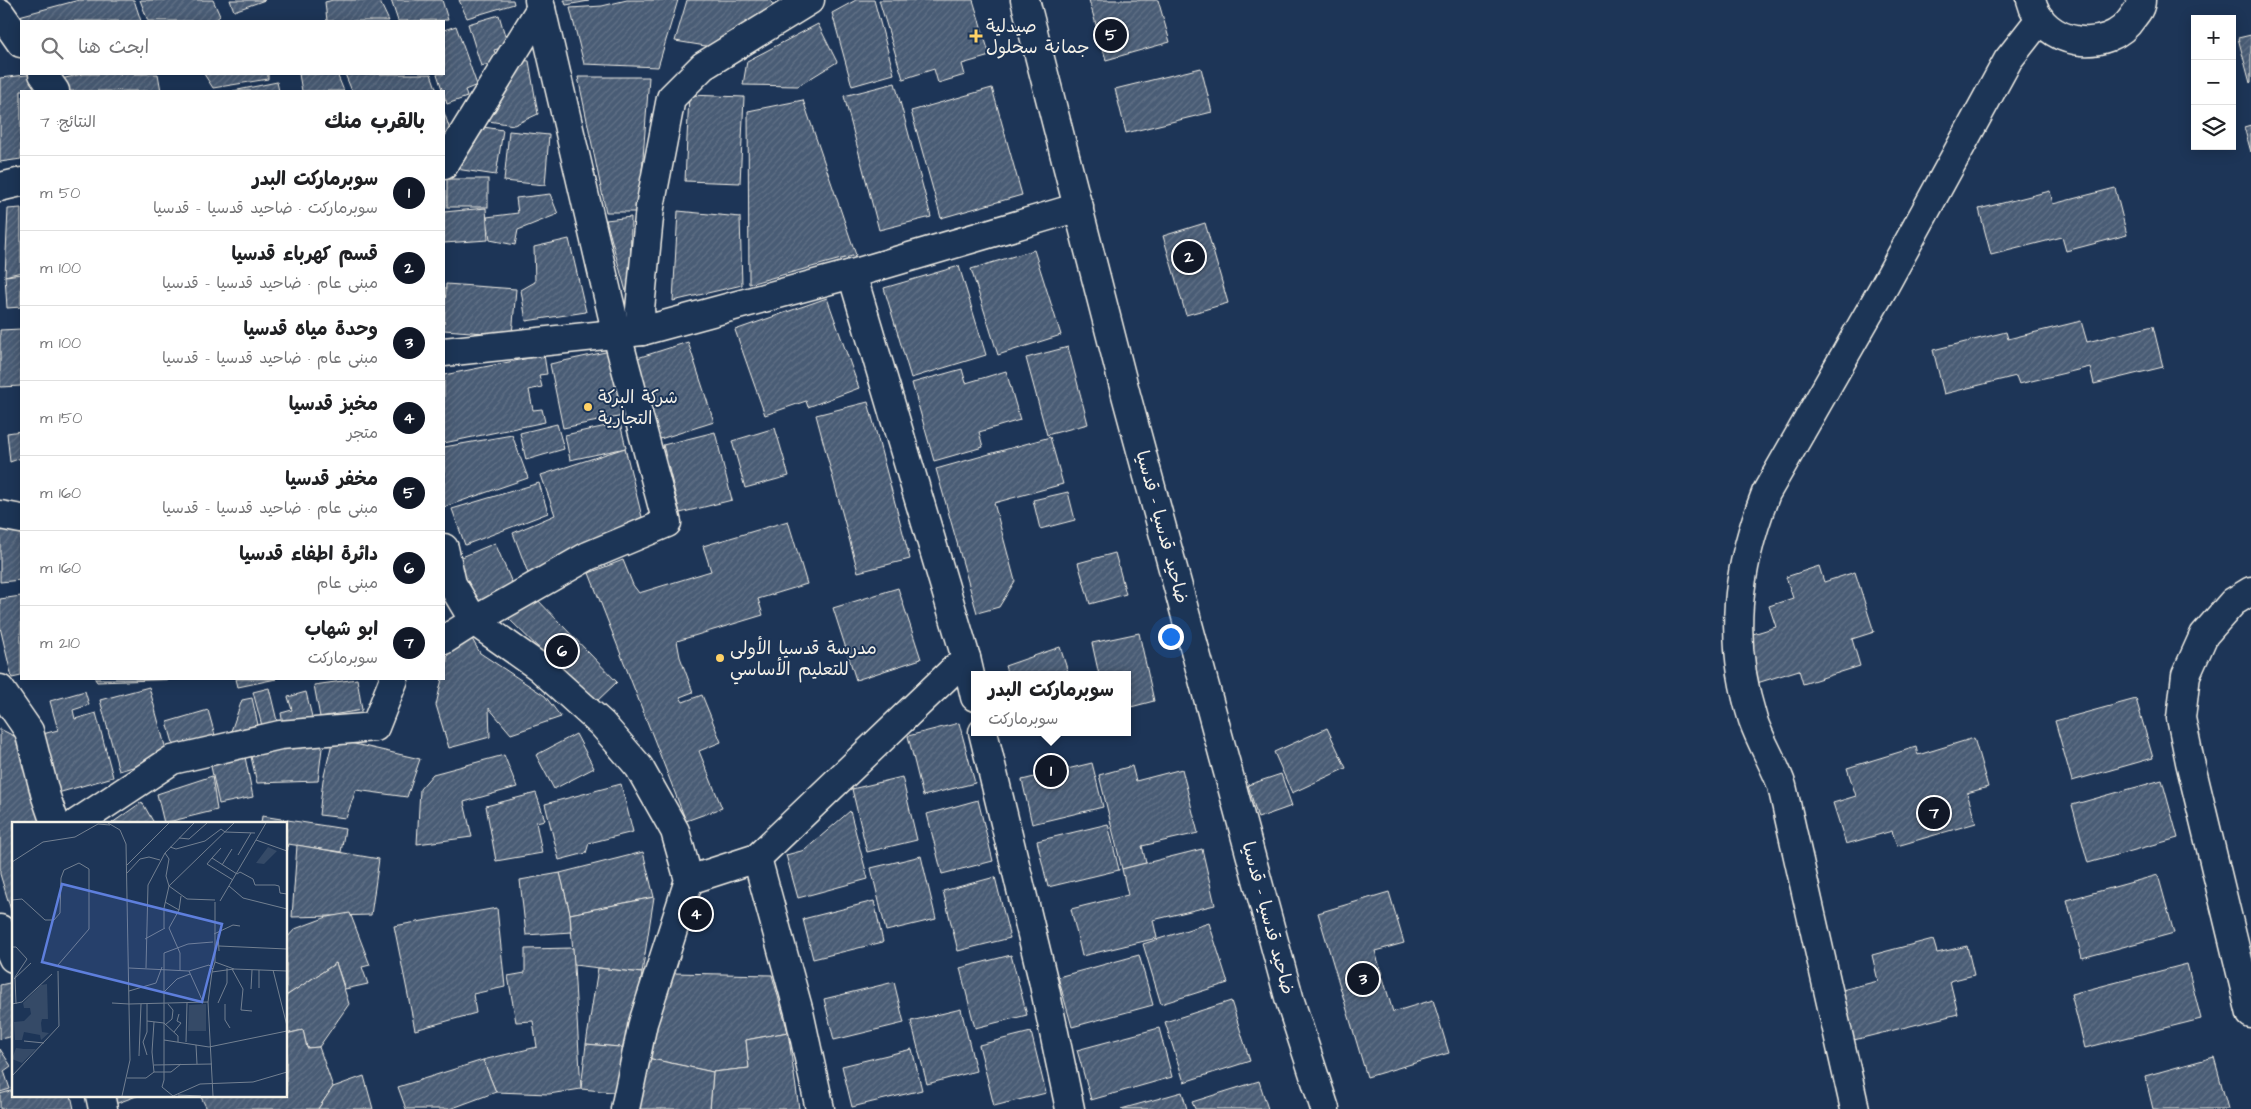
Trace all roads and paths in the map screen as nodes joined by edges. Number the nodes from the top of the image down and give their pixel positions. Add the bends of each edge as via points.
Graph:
1 (810, 0) edge
2 (1025, 0) edge
3 (2141, 0) edge
4 (540, 4) edge
5 (2036, 10) edge
6 (0, 13) edge
7 (20, 42) edge
8 (43, 75) edge
9 (54, 90) edge
10 (445, 163) edge
11 (20, 182) edge
12 (0, 187) edge
13 (1079, 207) junction
14 (852, 274) junction
15 (629, 333) junction
16 (445, 352) edge
17 (0, 515) edge
18 (20, 519) edge
19 (445, 552) edge
20 (2251, 591) edge
21 (474, 620) junction
22 (445, 639) edge
23 (966, 658) junction
24 (394, 680) edge
25 (971, 680) edge
26 (0, 689) edge
27 (984, 736) edge
28 (55, 822) edge
29 (79, 822) edge
30 (757, 858) junction
31 (689, 880) junction
32 (0, 929) edge
33 (9, 961) edge
34 (2251, 1014) edge
35 (100, 1096) edge
36 (103, 1109) edge
37 (624, 1109) edge
38 (820, 1109) edge
39 (1070, 1109) edge
40 (1325, 1109) edge
41 (1855, 1109) edge

1 - 15 street via 703,66 672,98 650,206 640,309
2 - 13 street, ضاحيد قدسيا - قدسيا
3 - 5 street via 2141,6 2127,26 2106,40 2082,42 2058,36
4 - 10 street
4 - 15 street
5 - 41 street via 1766,493 1742,567 1738,634 1744,682 1753,720 1782,786
6 - 7 street
8 - 9 street
11 - 12 street
13 - 14 street
13 - 40 street, ضاحيد قدسيا - قدسيا via 1126,395 1290,1001
14 - 15 street
14 - 23 street
15 - 16 street
15 - 21 street via 667,523 588,556
17 - 18 street
19 - 21 street via 452,584
20 - 34 street via 2234,602 2204,634 2186,675 2181,718
21 - 22 street
21 - 31 street via 539,667 602,724 639,767 675,831
23 - 25 street
23 - 30 street
24 - 29 street via 375,727 280,735 172,760
26 - 28 street via 29,731
27 - 39 street via 1043,980
30 - 31 street
30 - 38 street via 799,1012
31 - 37 street via 644,1023
32 - 33 street
35 - 36 street

